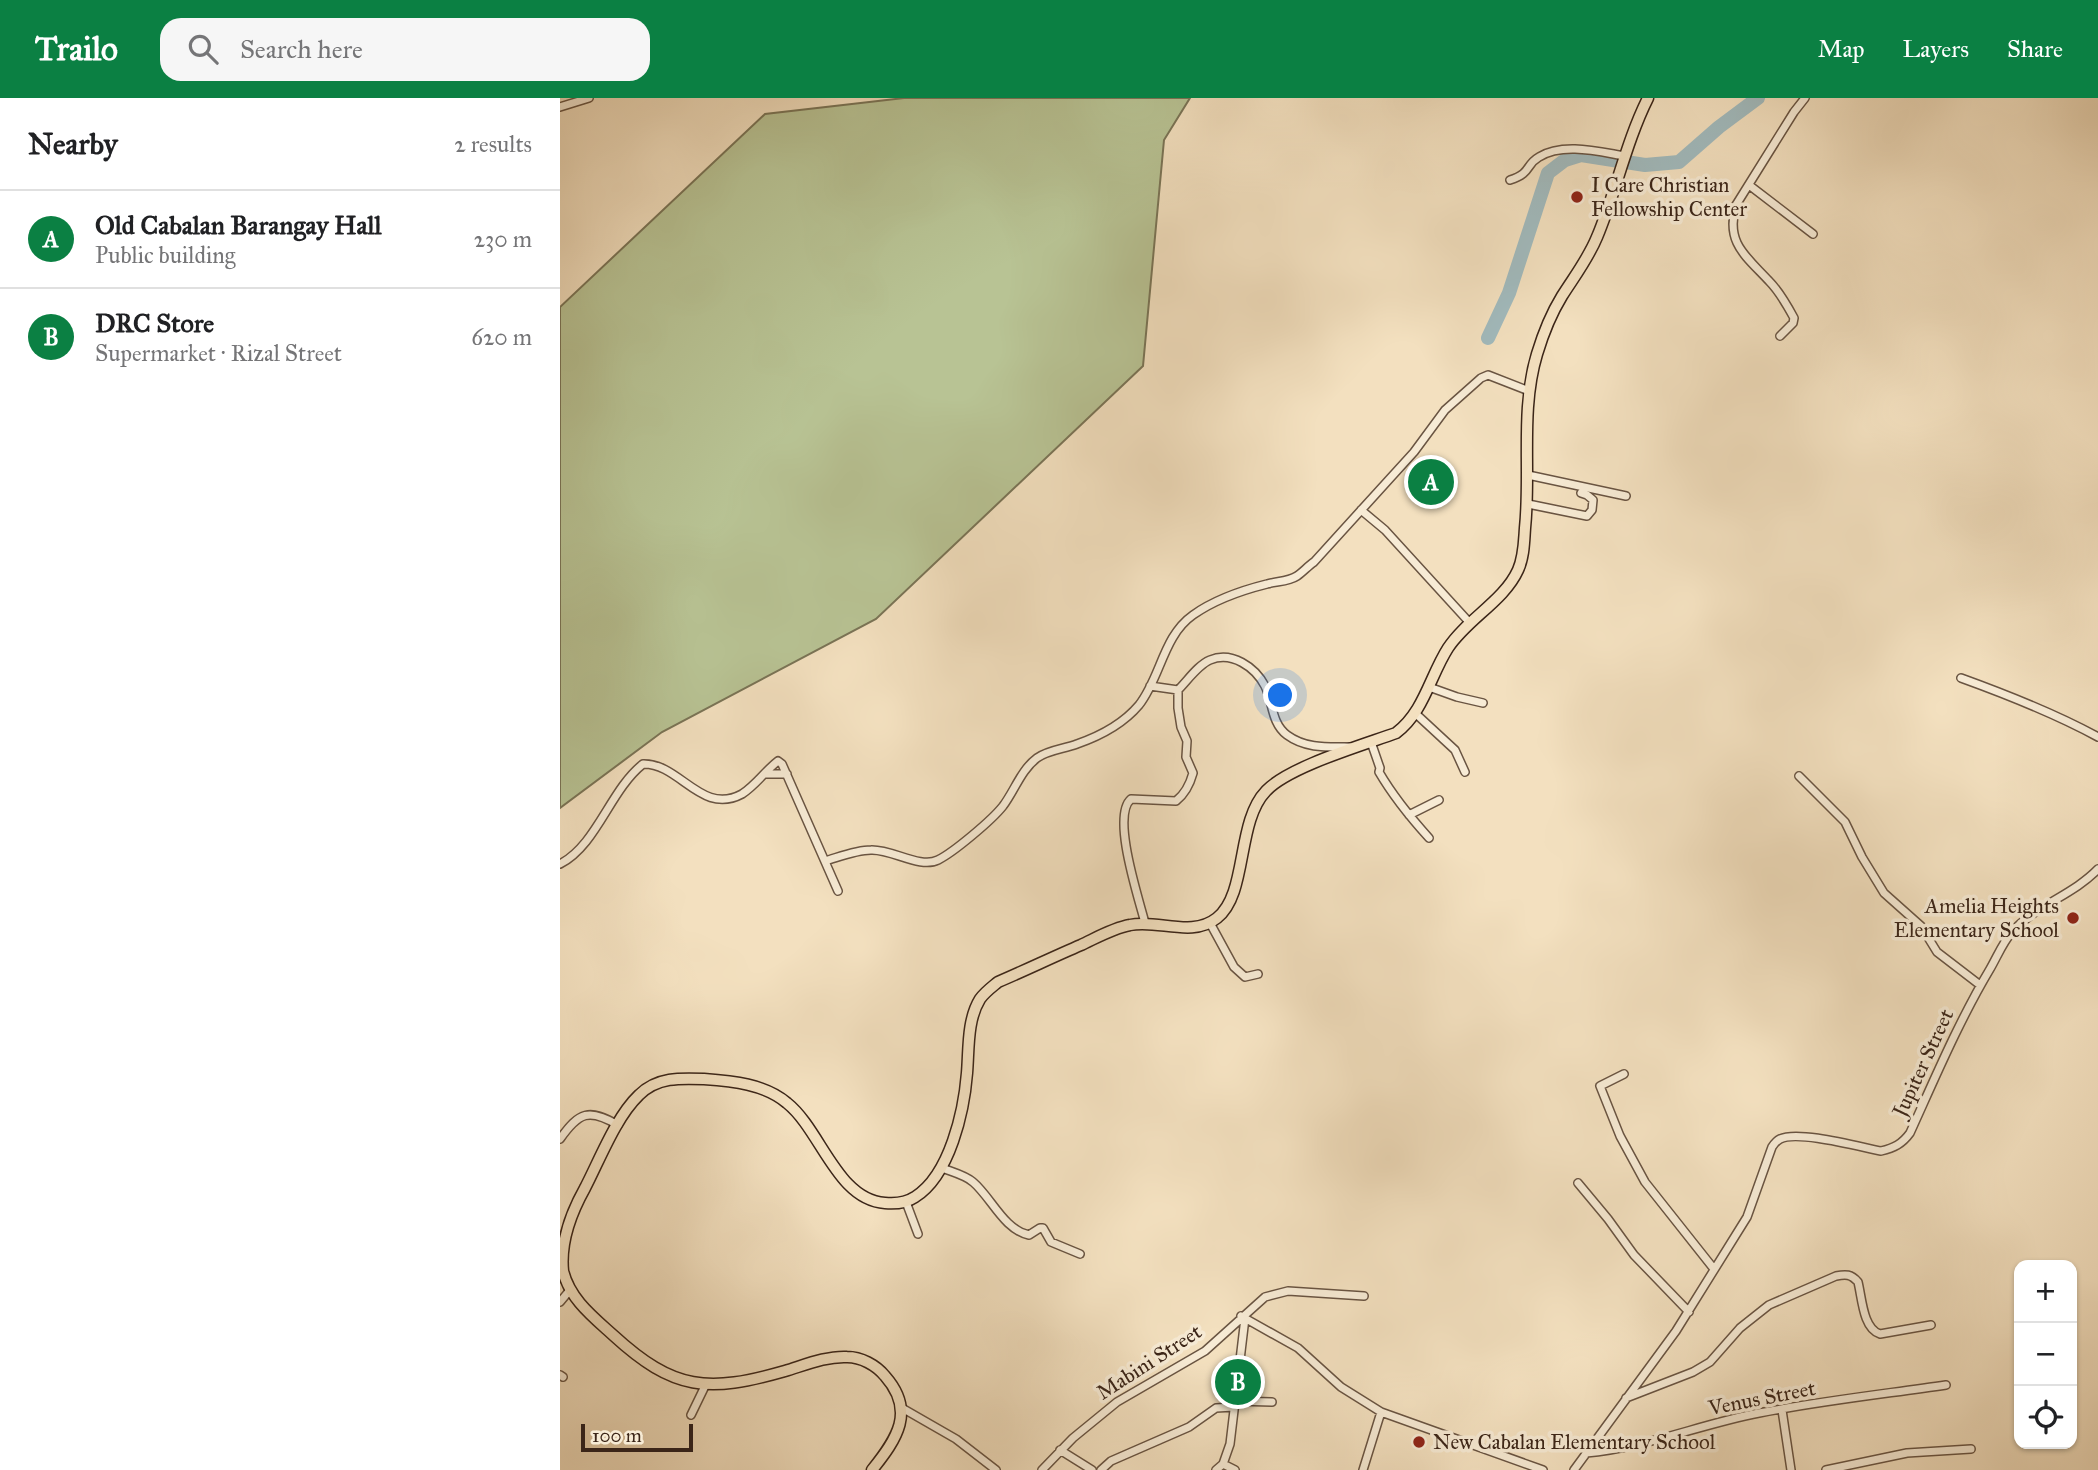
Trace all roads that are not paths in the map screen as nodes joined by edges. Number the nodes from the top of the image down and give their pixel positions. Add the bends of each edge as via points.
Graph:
1 (589, 98) edge
2 (1648, 98) edge
3 (1805, 98) edge
4 (560, 107) edge
5 (1625, 157) junction
6 (1510, 180) dead end
7 (1749, 185) junction
8 (1813, 234) dead end
9 (1780, 336) dead end
10 (1529, 391) junction
11 (1528, 475) junction
12 (1581, 493) dead end
13 (1626, 496) dead end
14 (1528, 504) junction
15 (1361, 510) junction
16 (1469, 622) junction
17 (1961, 678) dead end
18 (1150, 686) junction
19 (1429, 687) junction
20 (1178, 690) junction
21 (1482, 703) dead end
22 (1415, 713) junction
23 (2098, 737) edge
24 (1371, 742) junction
25 (1358, 747) junction
26 (1465, 772) dead end
27 (766, 774) junction
28 (787, 774) junction
29 (1799, 776) dead end
30 (1438, 800) dead end
31 (1409, 815) junction
32 (1429, 838) dead end
33 (825, 861) junction
34 (560, 864) edge
35 (2096, 874) edge
36 (838, 891) dead end
37 (1145, 923) junction
38 (1210, 923) junction
39 (1258, 974) dead end
40 (1980, 985) junction
41 (1624, 1074) dead end
42 (618, 1125) junction
43 (560, 1139) edge
44 (942, 1168) junction
45 (1578, 1183) dead end
46 (906, 1202) junction
47 (918, 1234) dead end
48 (561, 1245) edge
49 (1080, 1254) dead end
50 (1714, 1269) junction
51 (570, 1290) junction
52 (1364, 1296) dead end
53 (560, 1302) edge
54 (1689, 1312) junction
55 (1243, 1317) junction
56 (1931, 1325) dead end
57 (706, 1384) junction
58 (1946, 1385) dead end
59 (1626, 1398) junction
60 (1272, 1402) dead end
61 (1235, 1404) junction
62 (902, 1408) junction
63 (1782, 1410) junction
64 (1381, 1412) junction
65 (691, 1415) dead end
66 (1060, 1450) junction
67 (1971, 1450) dead end
68 (1586, 1453) junction
69 (1223, 1464) junction
70 (872, 1470) edge
71 (996, 1470) edge
72 (1042, 1470) edge
73 (1093, 1470) edge
74 (1101, 1470) edge
75 (1216, 1470) edge
76 (1235, 1470) edge
77 (1363, 1470) edge
78 (1543, 1470) edge
79 (1574, 1470) edge
80 (1791, 1470) edge
81 (1826, 1470) edge

1 - 4 street
2 - 5 highway
3 - 7 street
5 - 6 street via 1580,149 1554,152 1536,158 1525,174
5 - 10 highway via 1592,248 1547,326
7 - 8 street
7 - 9 street via 1736,205 1732,233 1749,263 1769,281 1794,318
10 - 11 highway
10 - 15 street via 1488,375 1481,378 1445,411
11 - 13 street
11 - 14 highway
12 - 14 street via 1593,500 1587,516
14 - 16 highway via 1518,571
15 - 16 street
15 - 18 street via 1297,576 1192,615 1167,647
16 - 19 highway via 1448,648
17 - 23 street via 2017,698
18 - 20 street
18 - 33 street via 1138,705 1111,729 1039,756 1003,807 938,860 919,862 870,849
19 - 21 street
19 - 22 highway
20 - 25 street via 1210,660 1236,659 1265,686 1274,717 1285,734 1314,746
20 - 37 street via 1186,757 1193,773 1190,782 1177,801 1131,799 1125,808 1125,842
22 - 24 highway via 1396,733
22 - 26 street via 1455,750
24 - 25 highway
24 - 31 street via 1379,772
25 - 38 highway via 1293,773 1266,790 1253,811 1229,902
27 - 28 street
27 - 28 street via 778,761
27 - 34 street via 738,796 712,799 659,766 643,764 578,851
28 - 33 street
29 - 40 street via 1845,822 1884,893 1921,926 1937,952
30 - 31 street
31 - 32 street
33 - 36 street
35 - 40 street, Jupiter Street via 2024,920 2010,934
37 - 38 highway via 1189,928
37 - 44 highway via 1119,928 986,991 975,1010 966,1088
38 - 39 street via 1234,967 1245,977
40 - 50 street, Jupiter Street via 1903,1142 1881,1151 1811,1137 1780,1139 1766,1158 1747,1217
41 - 50 street via 1600,1086 1620,1136 1645,1182
42 - 43 street via 591,1113 575,1120
42 - 46 highway via 639,1095 668,1080 758,1087 795,1110 856,1192 878,1203
42 - 48 highway via 577,1203
44 - 46 highway via 926,1188
44 - 49 street via 974,1182 1023,1233 1043,1228 1051,1242
45 - 54 street via 1634,1255
46 - 47 street
48 - 51 highway
50 - 54 street, Jupiter Street
51 - 53 street
51 - 57 highway via 616,1338 649,1363 673,1377
52 - 55 street, Mabini Street via 1282,1292 1265,1297
54 - 59 street, Jupiter Street
55 - 61 street
55 - 64 street via 1298,1348 1341,1387
55 - 66 street, Mabini Street via 1205,1350 1117,1402
56 - 59 street via 1874,1332 1868,1325 1858,1282 1846,1274 1836,1276 1769,1305 1740,1328 1710,1362 1693,1372
57 - 62 highway via 733,1385 849,1356 878,1368
57 - 65 street
58 - 63 street, Venus Street
59 - 68 street, Jupiter Street
60 - 61 street
61 - 69 street
61 - 74 street via 1216,1408 1189,1427 1111,1461
62 - 70 highway via 900,1425
62 - 71 street via 956,1439
63 - 68 street, Venus Street via 1619,1450
63 - 80 street
64 - 77 street
64 - 78 street
66 - 72 street, Mabini Street
66 - 73 street
67 - 81 street via 1907,1453
68 - 79 street, Jupiter Street
69 - 75 street
69 - 76 street

